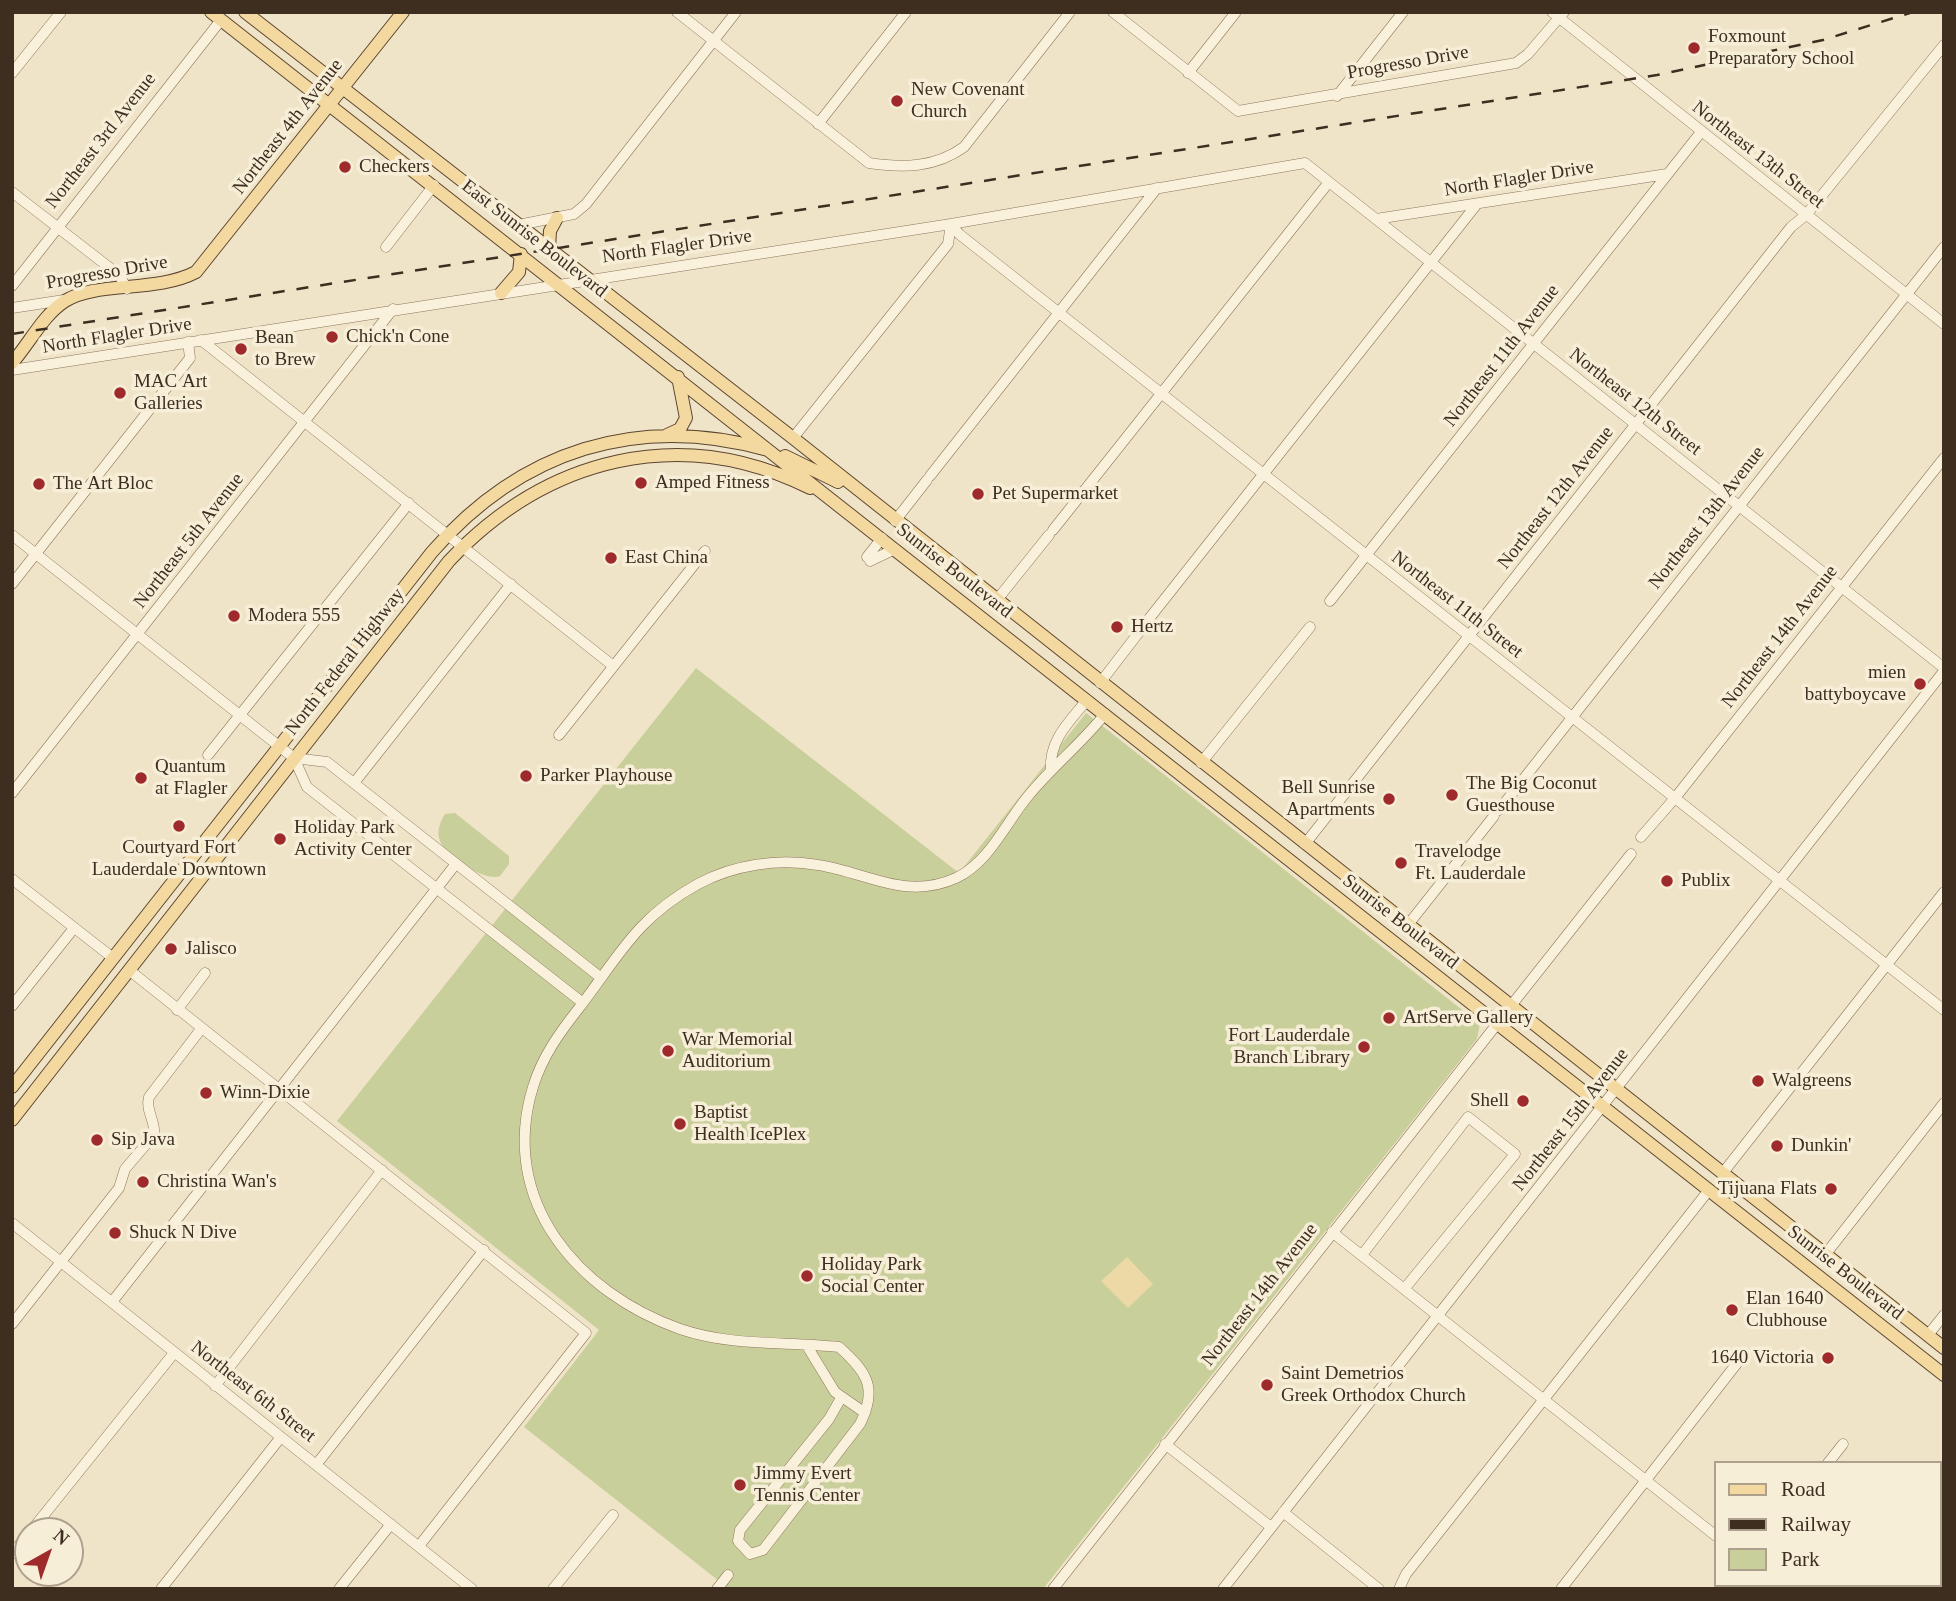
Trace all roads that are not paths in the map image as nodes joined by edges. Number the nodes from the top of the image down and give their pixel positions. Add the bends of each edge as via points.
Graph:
1 (61, 12) edge
2 (245, 12) edge
3 (403, 12) edge
4 (677, 12) edge
5 (736, 12) edge
6 (906, 12) edge
7 (1070, 12) edge
8 (1113, 12) edge
9 (1236, 12) edge
10 (1403, 12) edge
11 (1557, 14) edge
12 (216, 16) edge
13 (714, 41) junction
14 (1944, 45) edge
15 (1188, 72) junction
16 (12, 73) edge
17 (343, 89) junction
18 (1337, 96) junction
19 (330, 105) junction
20 (818, 124) junction
21 (1701, 132) junction
22 (1305, 163) joint
23 (1667, 174) junction
24 (1329, 182) junction
25 (434, 185) junction
26 (1157, 188) junction
27 (12, 191) edge
28 (1477, 204) junction
29 (1806, 215) junction
30 (557, 218) junction
31 (1376, 219) junction
32 (480, 221) junction
33 (951, 224) junction
34 (518, 225) junction
35 (58, 227) junction
36 (386, 247) dead end
37 (1944, 247) edge
38 (549, 249) junction
39 (521, 254) junction
40 (1430, 263) junction
41 (203, 264) joint
42 (586, 278) junction
43 (560, 284) junction
44 (12, 286) edge
45 (127, 289) junction
46 (501, 293) junction
47 (1906, 294) junction
48 (66, 300) junction
49 (12, 308) edge
50 (393, 309) junction
51 (1058, 312) junction
52 (1944, 324) edge
53 (201, 340) junction
54 (188, 342) junction
55 (1534, 344) junction
56 (12, 363) edge
57 (12, 370) edge
58 (678, 376) junction
59 (1161, 393) junction
60 (305, 422) junction
61 (1636, 425) junction
62 (664, 436) junction
63 (793, 438) junction
64 (773, 452) junction
65 (1944, 458) edge
66 (1263, 475) junction
67 (862, 495) junction
68 (832, 499) junction
69 (409, 503) junction
70 (1739, 506) junction
71 (895, 521) junction
72 (448, 534) junction
73 (12, 535) edge
74 (882, 538) junction
75 (463, 546) junction
76 (895, 549) junction
77 (705, 551) dead end
78 (36, 554) junction
79 (1365, 555) junction
80 (511, 583) junction
81 (12, 584) edge
82 (1842, 587) junction
83 (996, 601) junction
84 (1329, 601) dead end
85 (984, 619) junction
86 (1148, 620) dead end
87 (1020, 621) junction
88 (1310, 627) dead end
89 (1140, 631) dead end
90 (137, 634) junction
91 (1468, 637) junction
92 (612, 665) junction
93 (1944, 669) edge
94 (1100, 683) junction
95 (1087, 700) junction
96 (1126, 703) junction
97 (240, 714) junction
98 (1105, 714) junction
99 (1572, 717) junction
100 (559, 735) dead end
101 (279, 746) junction
102 (208, 755) dead end
103 (294, 758) junction
104 (1201, 763) junction
105 (1051, 769) junction
106 (355, 783) junction
107 (12, 793) edge
108 (1675, 798) junction
109 (1640, 837) dead end
110 (1265, 841) junction
111 (1305, 844) junction
112 (1631, 854) dead end
113 (456, 865) junction
114 (12, 878) edge
115 (1780, 881) junction
116 (436, 890) junction
117 (1944, 892) edge
118 (1407, 926) junction
119 (74, 928) junction
120 (135, 930) junction
121 (113, 958) junction
122 (1886, 965) junction
123 (129, 971) junction
124 (205, 973) dead end
125 (600, 977) junction
126 (112, 992) junction
127 (583, 1003) junction
128 (12, 1006) edge
129 (1510, 1007) junction
130 (177, 1010) junction
131 (1944, 1010) edge
132 (1497, 1024) junction
133 (201, 1029) junction
134 (12, 1087) edge
135 (1616, 1090) junction
136 (279, 1091) junction
137 (1944, 1103) edge
138 (1603, 1107) junction
139 (12, 1120) edge
140 (382, 1170) junction
141 (1722, 1174) junction
142 (1709, 1190) junction
143 (12, 1223) edge
144 (1332, 1232) junction
145 (484, 1250) junction
146 (1362, 1255) junction
147 (1825, 1255) junction
148 (61, 1262) junction
149 (1843, 1269) junction
150 (1811, 1271) junction
151 (1405, 1288) junction
152 (112, 1301) junction
153 (1439, 1315) junction
154 (1944, 1315) edge
155 (12, 1324) edge
156 (1928, 1335) junction
157 (807, 1346) junction
158 (834, 1347) junction
159 (1944, 1348) edge
160 (174, 1353) junction
161 (1738, 1362) dead end
162 (818, 1364) junction
163 (1944, 1375) edge
164 (215, 1386) junction
165 (841, 1398) junction
166 (1543, 1399) junction
167 (865, 1413) junction
168 (281, 1437) junction
169 (1165, 1444) junction
170 (1843, 1444) dead end
171 (1830, 1461) edge
172 (316, 1465) junction
173 (1646, 1480) junction
174 (1283, 1512) junction
175 (613, 1515) dead end
176 (42, 1517) edge
177 (391, 1524) junction
178 (1271, 1527) junction
179 (1714, 1534) edge
180 (419, 1546) junction
181 (728, 1575) dead end
182 (161, 1589) edge
183 (340, 1589) edge
184 (472, 1589) edge
185 (553, 1589) edge
186 (717, 1589) edge
187 (1053, 1589) edge
188 (1223, 1589) edge
189 (1379, 1589) edge
190 (1399, 1589) edge
191 (1561, 1589) edge

1 - 16 street
2 - 17 main road, East Sunrise Boulevard
3 - 17 main road, Northeast 4th Avenue
4 - 13 street
5 - 13 street
6 - 20 street
7 - 20 street via 964,147 950,158 917,167 869,163
8 - 15 street
9 - 15 street
10 - 18 street
11 - 18 street, Progresso Drive via 1516,63
11 - 21 street, Northeast 13th Street
12 - 19 main road, East Sunrise Boulevard
12 - 35 street, Northeast 3rd Avenue
13 - 20 street
13 - 30 street via 586,204 574,214
14 - 29 street, Northeast 12th Avenue
15 - 18 street, Progresso Drive via 1238,111
17 - 19 main road, Northeast 4th Avenue
17 - 34 main road, East Sunrise Boulevard
19 - 25 main road, East Sunrise Boulevard
19 - 41 main road, Northeast 4th Avenue
21 - 23 street, Northeast 11th Avenue
21 - 29 street, Northeast 13th Street
22 - 24 street, Northeast 12th Street
22 - 26 street, North Flagler Drive
23 - 28 street, North Flagler Drive
23 - 55 street, Northeast 11th Avenue
24 - 31 street, Northeast 12th Street
24 - 59 street
25 - 32 main road, East Sunrise Boulevard
25 - 36 street
26 - 33 street, North Flagler Drive
26 - 51 street
27 - 35 street
28 - 31 street, North Flagler Drive
28 - 40 street
29 - 47 street, Northeast 13th Street
29 - 61 street, Northeast 12th Avenue via 1782,238
30 - 34 street
30 - 38 main road via 550,231
31 - 40 street, Northeast 12th Street
32 - 34 main road
32 - 39 main road, East Sunrise Boulevard
33 - 42 street, North Flagler Drive
33 - 51 street, Northeast 11th Street
33 - 63 street via 948,244
34 - 38 main road, East Sunrise Boulevard
35 - 44 street, Northeast 3rd Avenue
35 - 45 street via 119,275
37 - 47 street, Northeast 13th Avenue
38 - 42 main road, East Sunrise Boulevard
39 - 43 main road, East Sunrise Boulevard
39 - 46 main road via 519,272
40 - 55 street, Northeast 12th Street
40 - 66 street
41 - 45 main road, Progresso Drive via 173,282
42 - 43 street, North Flagler Drive
42 - 63 main road, East Sunrise Boulevard
43 - 46 street, North Flagler Drive
43 - 58 main road, East Sunrise Boulevard
45 - 48 main road, Progresso Drive
46 - 50 street, North Flagler Drive
47 - 52 street, Northeast 13th Street
47 - 70 street, Northeast 13th Avenue
48 - 49 street, Progresso Drive
48 - 56 main road
50 - 53 street, North Flagler Drive
50 - 60 street, Northeast 5th Avenue
51 - 59 street, Northeast 11th Street
51 - 71 street
53 - 54 street, North Flagler Drive
53 - 60 street
54 - 57 street, North Flagler Drive
54 - 78 street via 190,358
55 - 61 street, Northeast 12th Street
55 - 79 street, Northeast 11th Avenue
58 - 62 main road via 686,418 680,429
58 - 64 main road, East Sunrise Boulevard
59 - 66 street, Northeast 11th Street
59 - 83 street
60 - 69 street
60 - 90 street, Northeast 5th Avenue
61 - 70 street, Northeast 12th Street
61 - 91 street, Northeast 12th Avenue
62 - 64 main road, North Federal Highway via 714,438
62 - 72 main road, North Federal Highway via 607,442 553,460 500,489
63 - 67 main road, East Sunrise Boulevard
64 - 67 main road
64 - 68 main road, East Sunrise Boulevard
65 - 82 street, Northeast 14th Avenue
66 - 79 street, Northeast 11th Street
66 - 86 street
67 - 71 main road, Sunrise Boulevard
68 - 74 main road, Sunrise Boulevard
68 - 75 main road, North Federal Highway via 782,475 731,460 648,456 598,465 544,486 515,503
69 - 72 street
69 - 97 street
70 - 82 street, Northeast 12th Street
70 - 99 street, Northeast 13th Avenue
71 - 83 main road, Sunrise Boulevard
72 - 75 street
72 - 101 main road, North Federal Highway
73 - 78 street
74 - 76 main road, Sunrise Boulevard
74 - 76 street via 868,559
75 - 80 street
75 - 103 main road, North Federal Highway
76 - 85 main road, Sunrise Boulevard
77 - 92 street
78 - 81 street
78 - 90 street
79 - 84 street, Northeast 11th Avenue
79 - 91 street, Northeast 11th Street
80 - 92 street
80 - 106 street
82 - 93 street, Northeast 12th Street
82 - 108 street, Northeast 14th Avenue
83 - 87 main road, Sunrise Boulevard
85 - 87 main road
85 - 95 main road, Sunrise Boulevard
87 - 94 main road, Sunrise Boulevard
88 - 104 street
89 - 94 street
90 - 97 street
90 - 107 street, Northeast 5th Avenue
91 - 99 street, Northeast 11th Street
91 - 111 street, Northeast 12th Avenue
92 - 100 street
93 - 115 street, Northeast 15th Avenue
94 - 96 main road, Sunrise Boulevard
95 - 96 main road
95 - 98 main road, Sunrise Boulevard
95 - 105 street via 1058,736
96 - 104 main road, Sunrise Boulevard
97 - 101 street
97 - 102 street
98 - 105 street via 1082,743
98 - 110 main road, Sunrise Boulevard
99 - 108 street, Northeast 11th Street
99 - 118 street, Northeast 13th Avenue
101 - 103 street
101 - 120 main road, North Federal Highway
103 - 106 street via 327,762
103 - 116 street via 307,787
103 - 123 main road, North Federal Highway
104 - 111 main road, Sunrise Boulevard
105 - 125 street via 985,856 957,877 924,886 874,882 819,865 778,862 730,871 664,905 639,927
106 - 113 street
108 - 109 street, Northeast 14th Avenue
108 - 115 street, Northeast 11th Street
110 - 111 main road via 1286,847
110 - 132 main road, Sunrise Boulevard
111 - 118 main road, Sunrise Boulevard
112 - 129 street
113 - 116 street
113 - 125 street
114 - 119 street
115 - 122 street, Northeast 11th Street
115 - 135 street, Northeast 15th Avenue
116 - 127 street
116 - 136 street
117 - 122 street
118 - 129 main road, Sunrise Boulevard
119 - 121 street
119 - 128 street
120 - 121 main road, North Federal Highway
120 - 123 main road
121 - 126 main road
121 - 134 main road, North Federal Highway
122 - 131 street, Northeast 11th Street
122 - 141 street
123 - 126 main road, North Federal Highway
123 - 130 street
124 - 130 street
125 - 127 street
126 - 139 main road, North Federal Highway
127 - 157 street via 544,1060 528,1107 525,1146 542,1221 562,1251 587,1276 646,1316 731,1343
129 - 135 main road, Sunrise Boulevard
130 - 133 street
132 - 138 main road, Sunrise Boulevard
132 - 144 street, Northeast 14th Avenue
133 - 136 street
133 - 148 street via 149,1097 147,1110 154,1135
135 - 138 street, Northeast 15th Avenue
135 - 141 main road, Sunrise Boulevard
136 - 140 street
136 - 152 street
137 - 147 street
138 - 142 main road, Sunrise Boulevard
138 - 153 street, Northeast 15th Avenue
140 - 145 street
140 - 164 street
141 - 147 main road, Sunrise Boulevard
142 - 150 main road, Sunrise Boulevard
142 - 166 street
143 - 148 street, Northeast 6th Street
144 - 146 street
144 - 169 street, Northeast 14th Avenue
145 - 172 street
145 - 180 street via 586,1333
146 - 151 street
146 - 151 street via 1468,1117 1516,1154
147 - 149 main road, Sunrise Boulevard
148 - 152 street, Northeast 6th Street
148 - 155 street
149 - 150 main road
149 - 156 main road, Sunrise Boulevard
150 - 163 main road, Sunrise Boulevard
151 - 153 street
152 - 160 street, Northeast 6th Street
153 - 166 street
153 - 174 street, Northeast 15th Avenue
154 - 156 street
156 - 159 main road, Sunrise Boulevard
157 - 158 street
157 - 162 street
158 - 162 street
158 - 167 street via 868,1380 870,1400
160 - 164 street, Northeast 6th Street
160 - 176 street
161 - 173 street
162 - 165 street
164 - 168 street, Northeast 6th Street
165 - 167 street
165 - 167 street via 740,1530 738,1541 750,1554 763,1550
166 - 173 street
166 - 190 street
168 - 172 street, Northeast 6th Street
168 - 182 street
169 - 178 street
169 - 187 street, Northeast 14th Avenue
170 - 171 street
172 - 177 street, Northeast 6th Street
173 - 179 street
173 - 191 street
174 - 178 street, Northeast 15th Avenue
174 - 189 street
175 - 185 street
177 - 180 street, Northeast 6th Street
177 - 183 street
178 - 188 street, Northeast 15th Avenue
180 - 184 street, Northeast 6th Street
181 - 186 street

